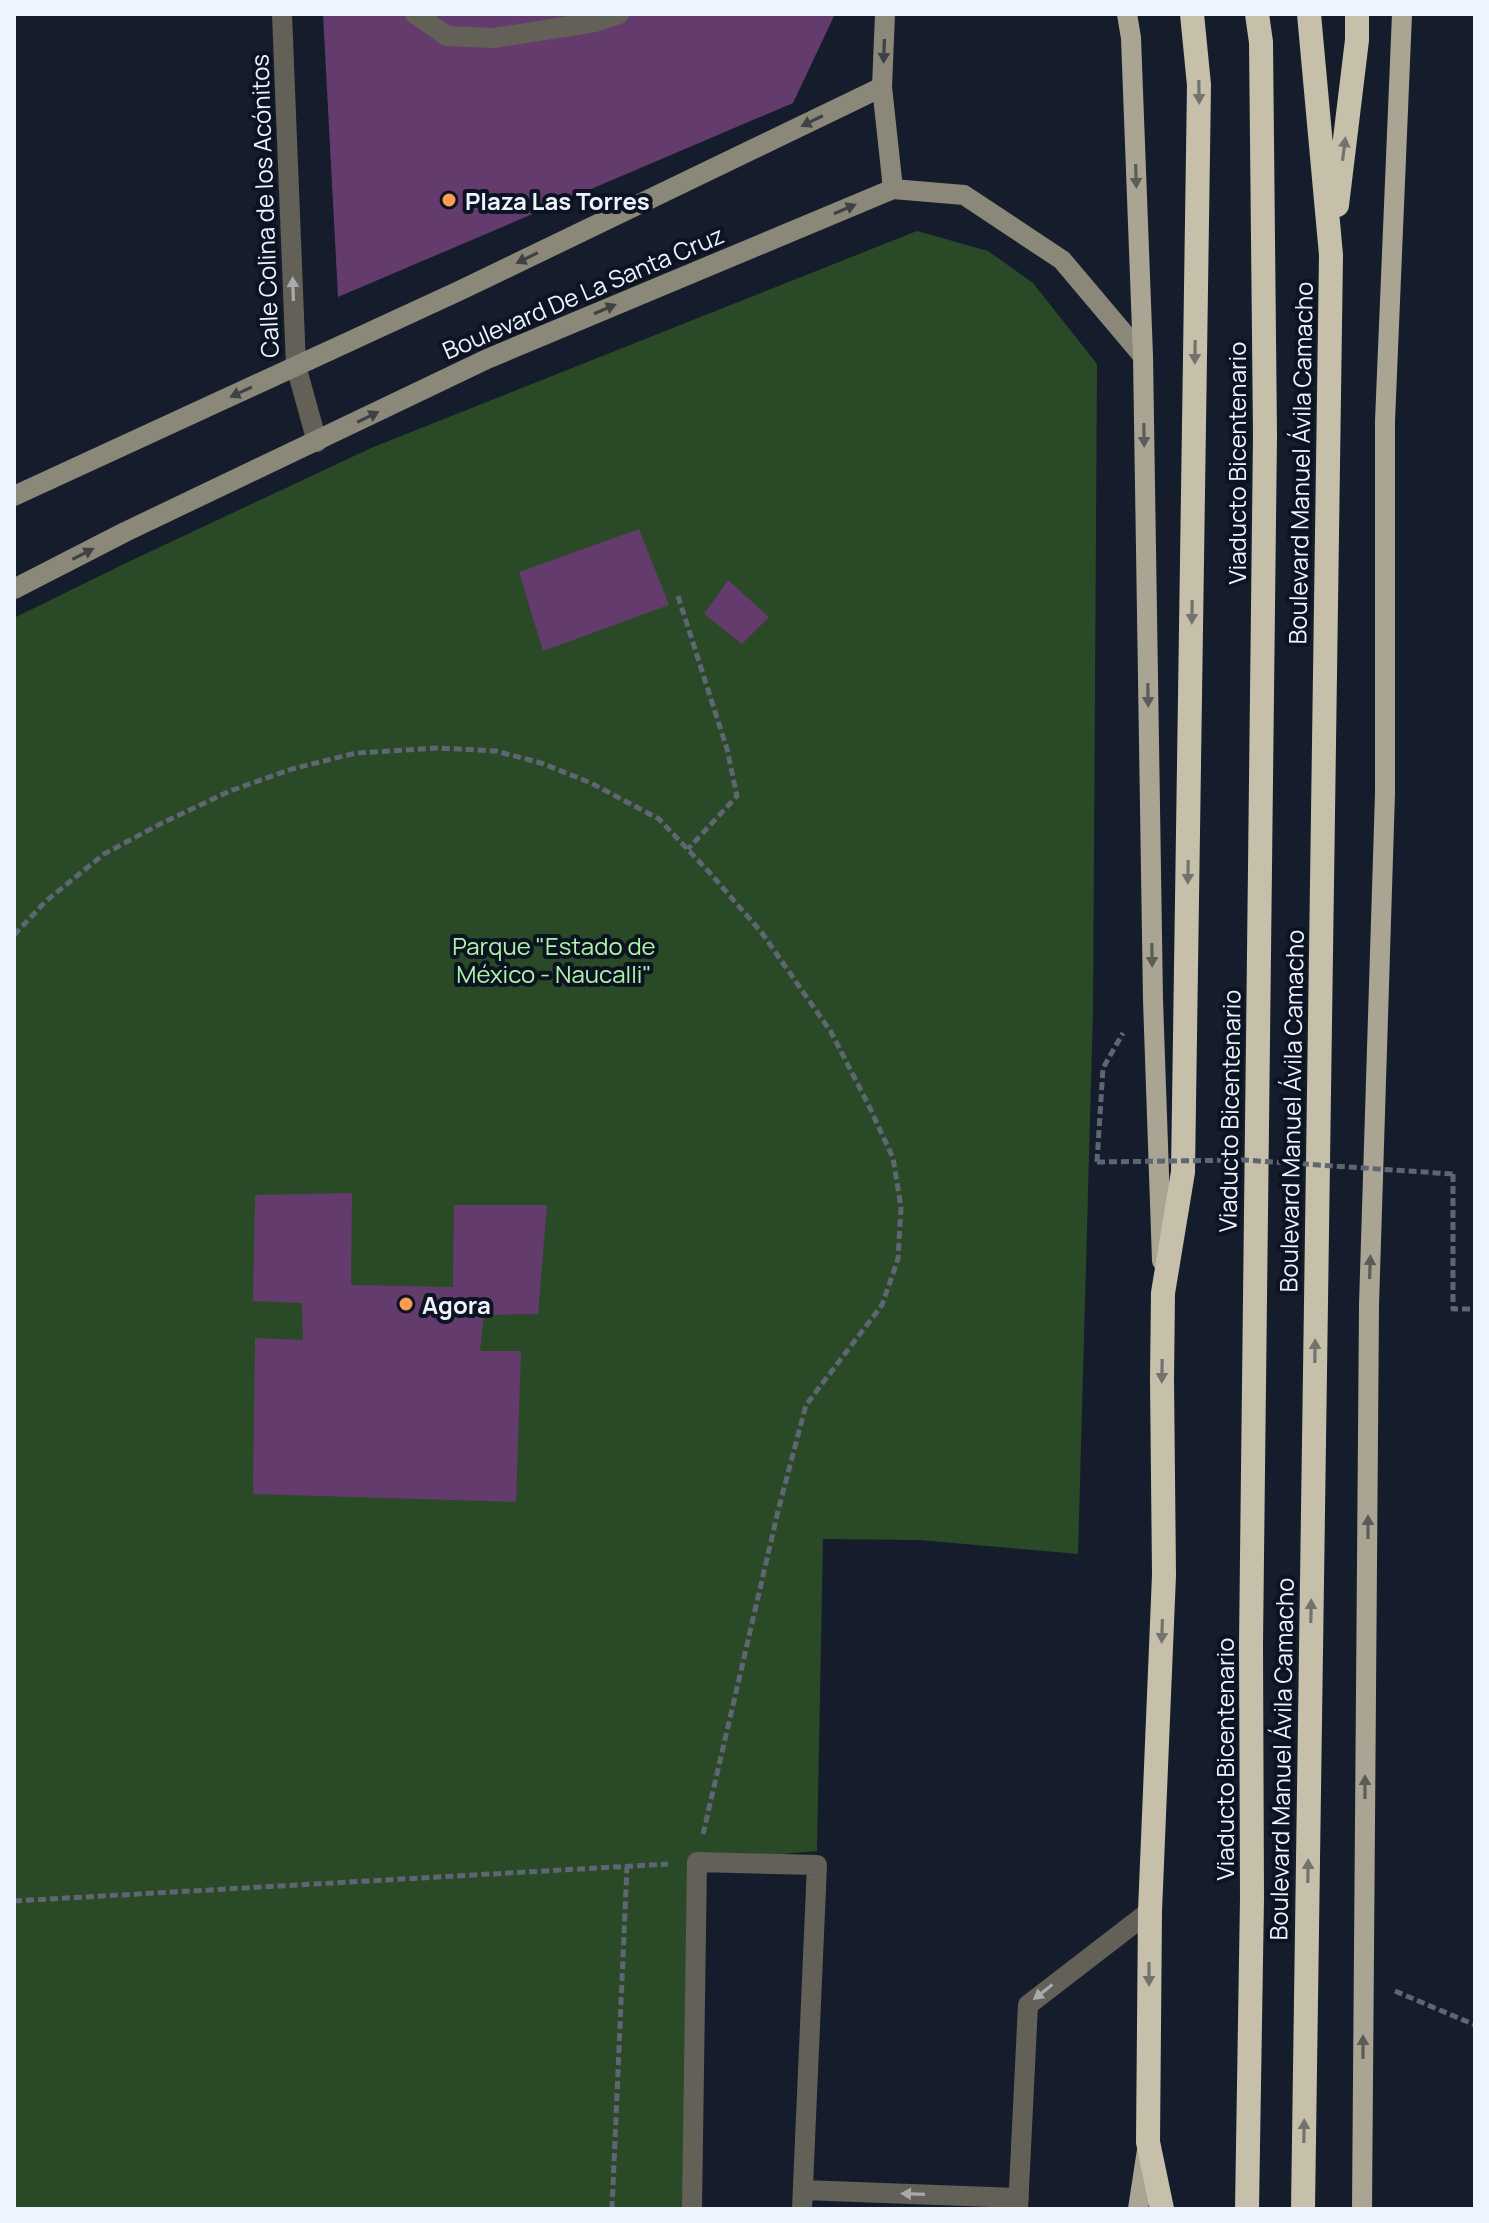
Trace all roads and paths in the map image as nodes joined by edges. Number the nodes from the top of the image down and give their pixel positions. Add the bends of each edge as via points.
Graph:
1 (282, 14) edge
2 (415, 14) edge
3 (619, 14) edge
4 (885, 14) edge
5 (1127, 14) edge
6 (1192, 14) edge
7 (1257, 14) edge
8 (1309, 14) edge
9 (1357, 14) edge
10 (1402, 14) edge
11 (882, 87) junction
12 (893, 189) junction
13 (1331, 255) junction
14 (1143, 356) junction
15 (296, 366) junction
16 (317, 442) junction
17 (14, 496) edge
18 (14, 589) edge
19 (678, 596) dead end
20 (688, 849) junction
21 (14, 935) edge
22 (1103, 1068) dead end
23 (1163, 1293) junction
24 (1475, 1309) edge
25 (697, 1862) junction
26 (627, 1866) junction
27 (14, 1901) edge
28 (1150, 1911) junction
29 (1364, 1979) junction
30 (1475, 2025) edge
31 (1148, 2142) junction
32 (802, 2199) edge
33 (1019, 2203) edge
34 (612, 2209) edge
35 (692, 2209) edge
36 (1138, 2209) edge
37 (1162, 2209) edge
38 (1247, 2209) edge
39 (1303, 2209) edge
40 (1362, 2209) edge

15 -> 1 street, Calle Colina de los Acónitos
2 - 3 street via 447,36 494,38
4 -> 11 main road
5 -> 14 main road
6 -> 23 highway via 1199,85 1183,1172
7 - 38 highway, Viaducto Bicentenario via 1265,435
8 - 13 highway, Boulevard Manuel Ávila Camacho
13 -> 9 highway
29 -> 10 main road via 1369,1305 1385,793 1385,421
11 - 12 main road
11 -> 15 main road, Boulevard De La Santa Cruz
12 - 14 main road, Boulevard De La Santa Cruz via 964,195 1062,260
16 -> 12 main road, Boulevard De La Santa Cruz via 487,359
39 -> 13 highway, Boulevard Manuel Ávila Camacho
14 -> 23 main road via 1152,984
15 - 16 street, Calle Colina de los Acónitos
15 -> 17 main road, Boulevard De La Santa Cruz
18 -> 16 main road, Boulevard De La Santa Cruz
19 - 20 path via 737,796
20 - 21 path via 659,819 541,763 496,751 356,753 230,791 162,823 104,854
20 - 25 path via 762,933 831,1032 893,1158 901,1207 898,1259 882,1305 806,1405
22 - 24 path, bridge via 1097,1162 1244,1160 1453,1174 1453,1309
23 -> 28 highway via 1164,1575
25 - 26 path
25 - 32 street via 817,1865
25 - 35 street
26 - 27 path
26 - 34 path
28 -> 31 highway
28 -> 33 street via 1028,2005
29 - 30 path
40 -> 29 main road
31 - 36 main road
31 - 37 highway
33 -> 32 street

